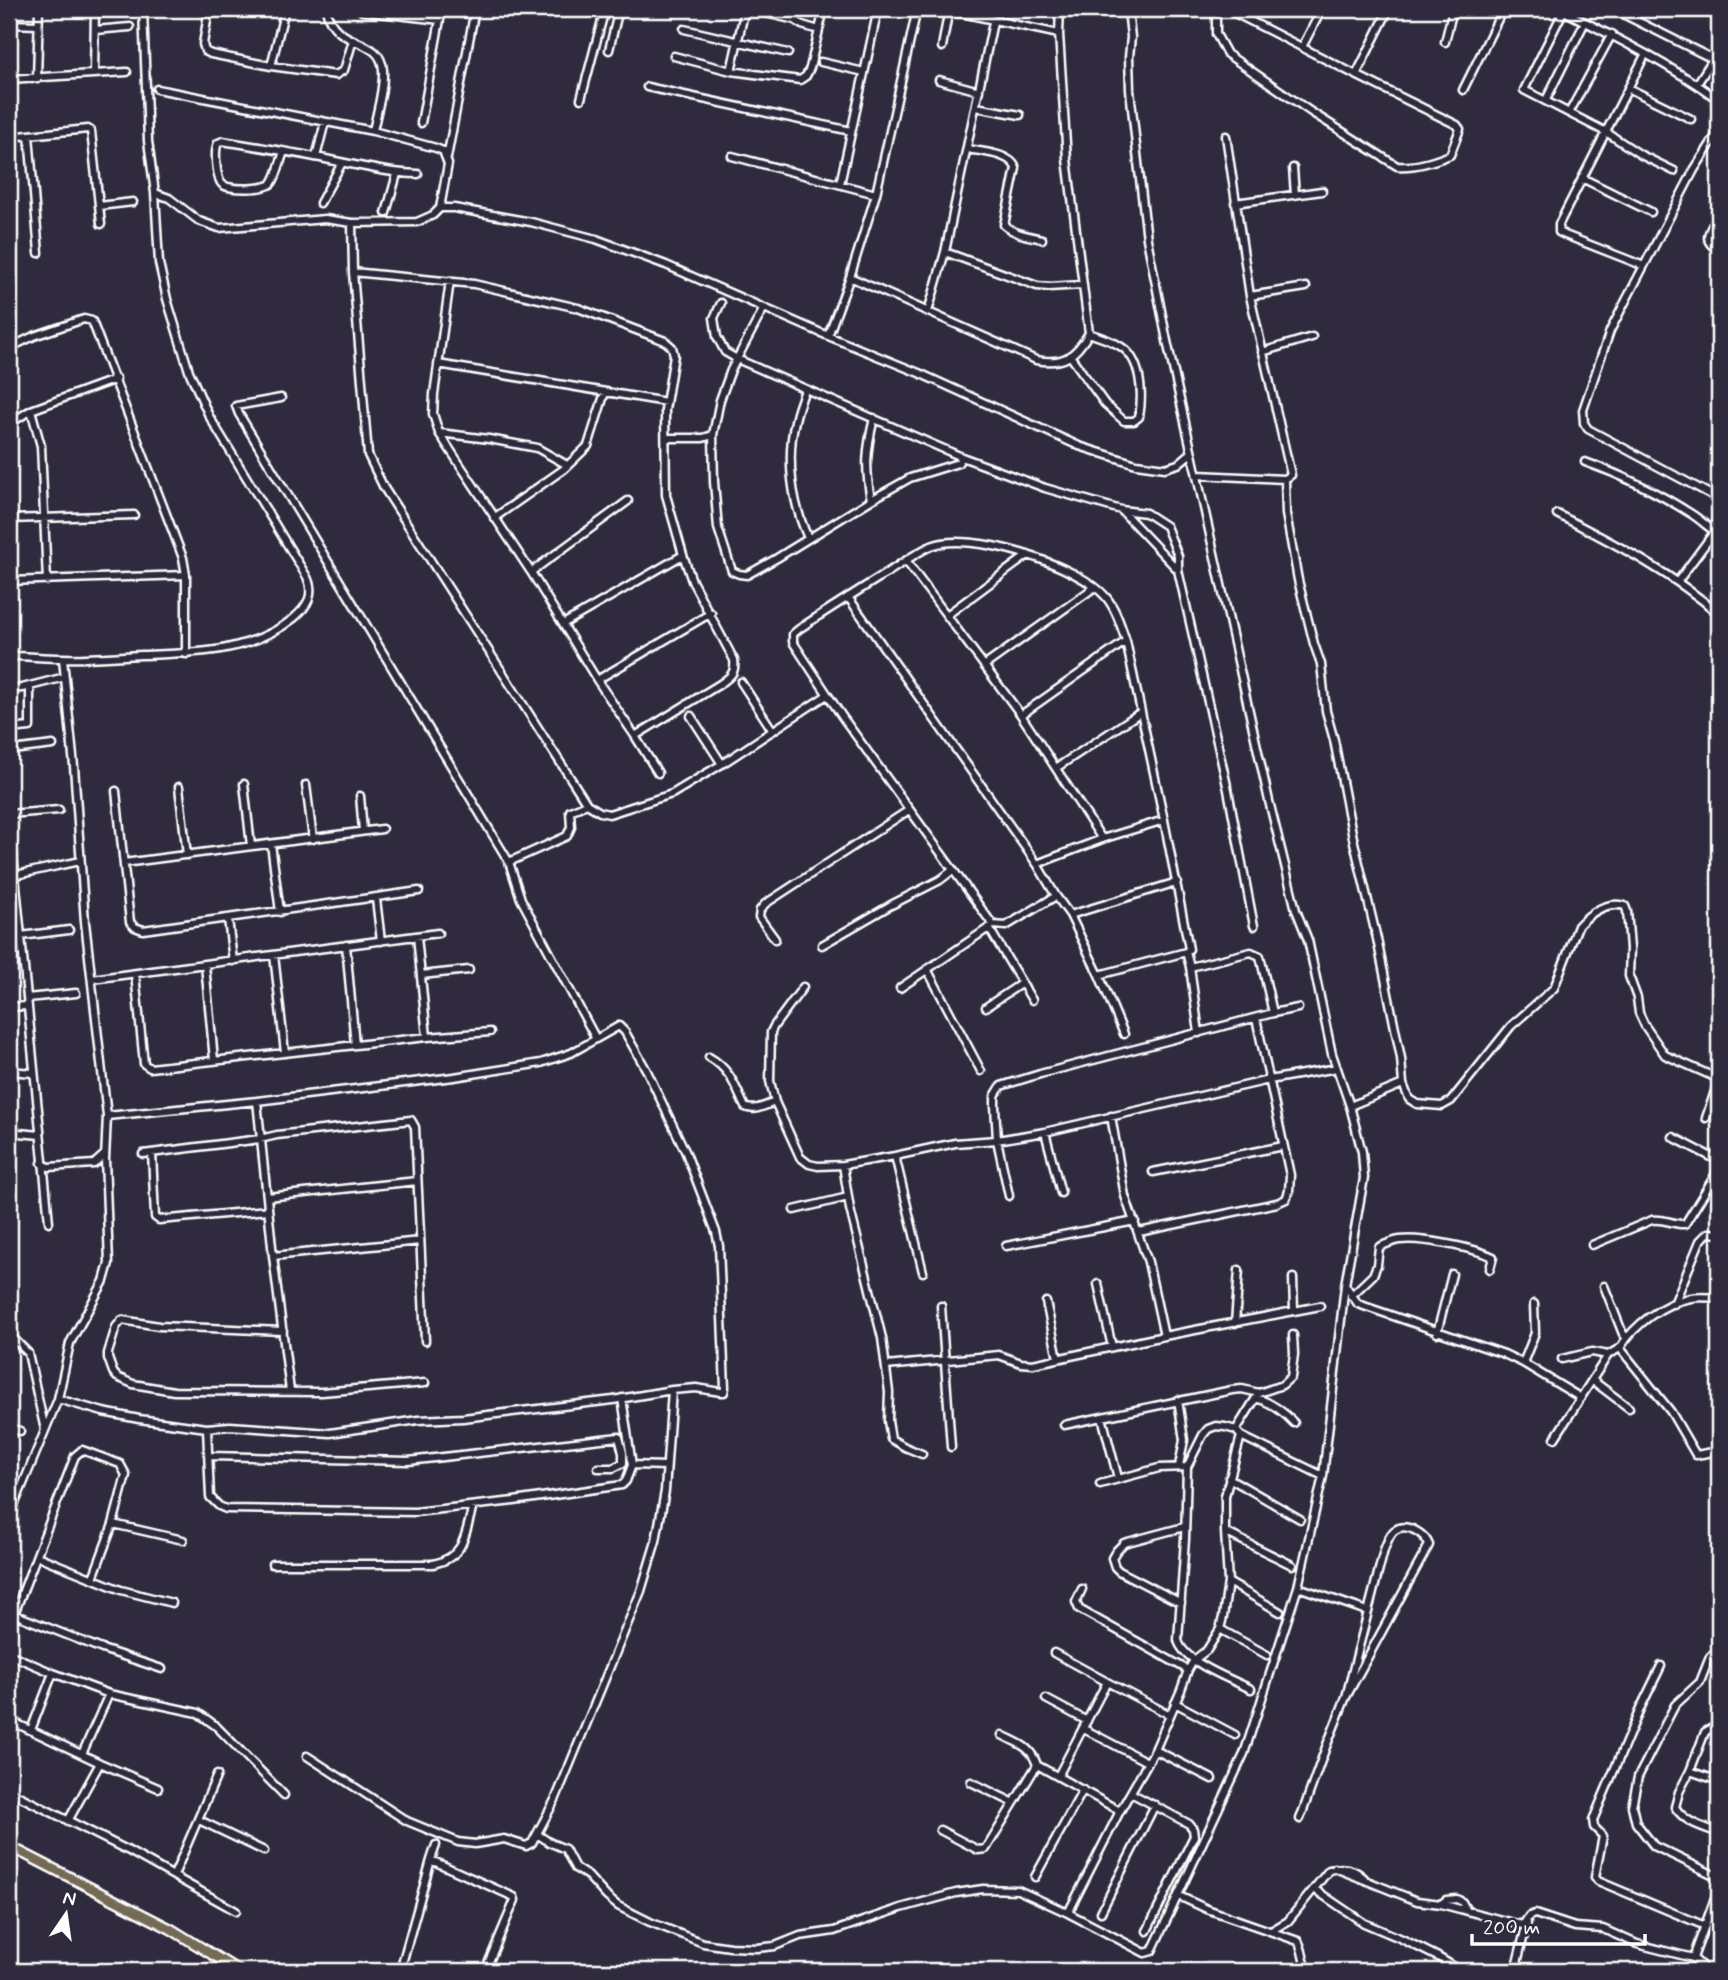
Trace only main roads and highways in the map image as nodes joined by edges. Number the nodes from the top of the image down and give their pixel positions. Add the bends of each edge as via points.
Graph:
1 (9, 1846) edge
2 (239, 1971) edge

1 - 2 main road via 171,1929

